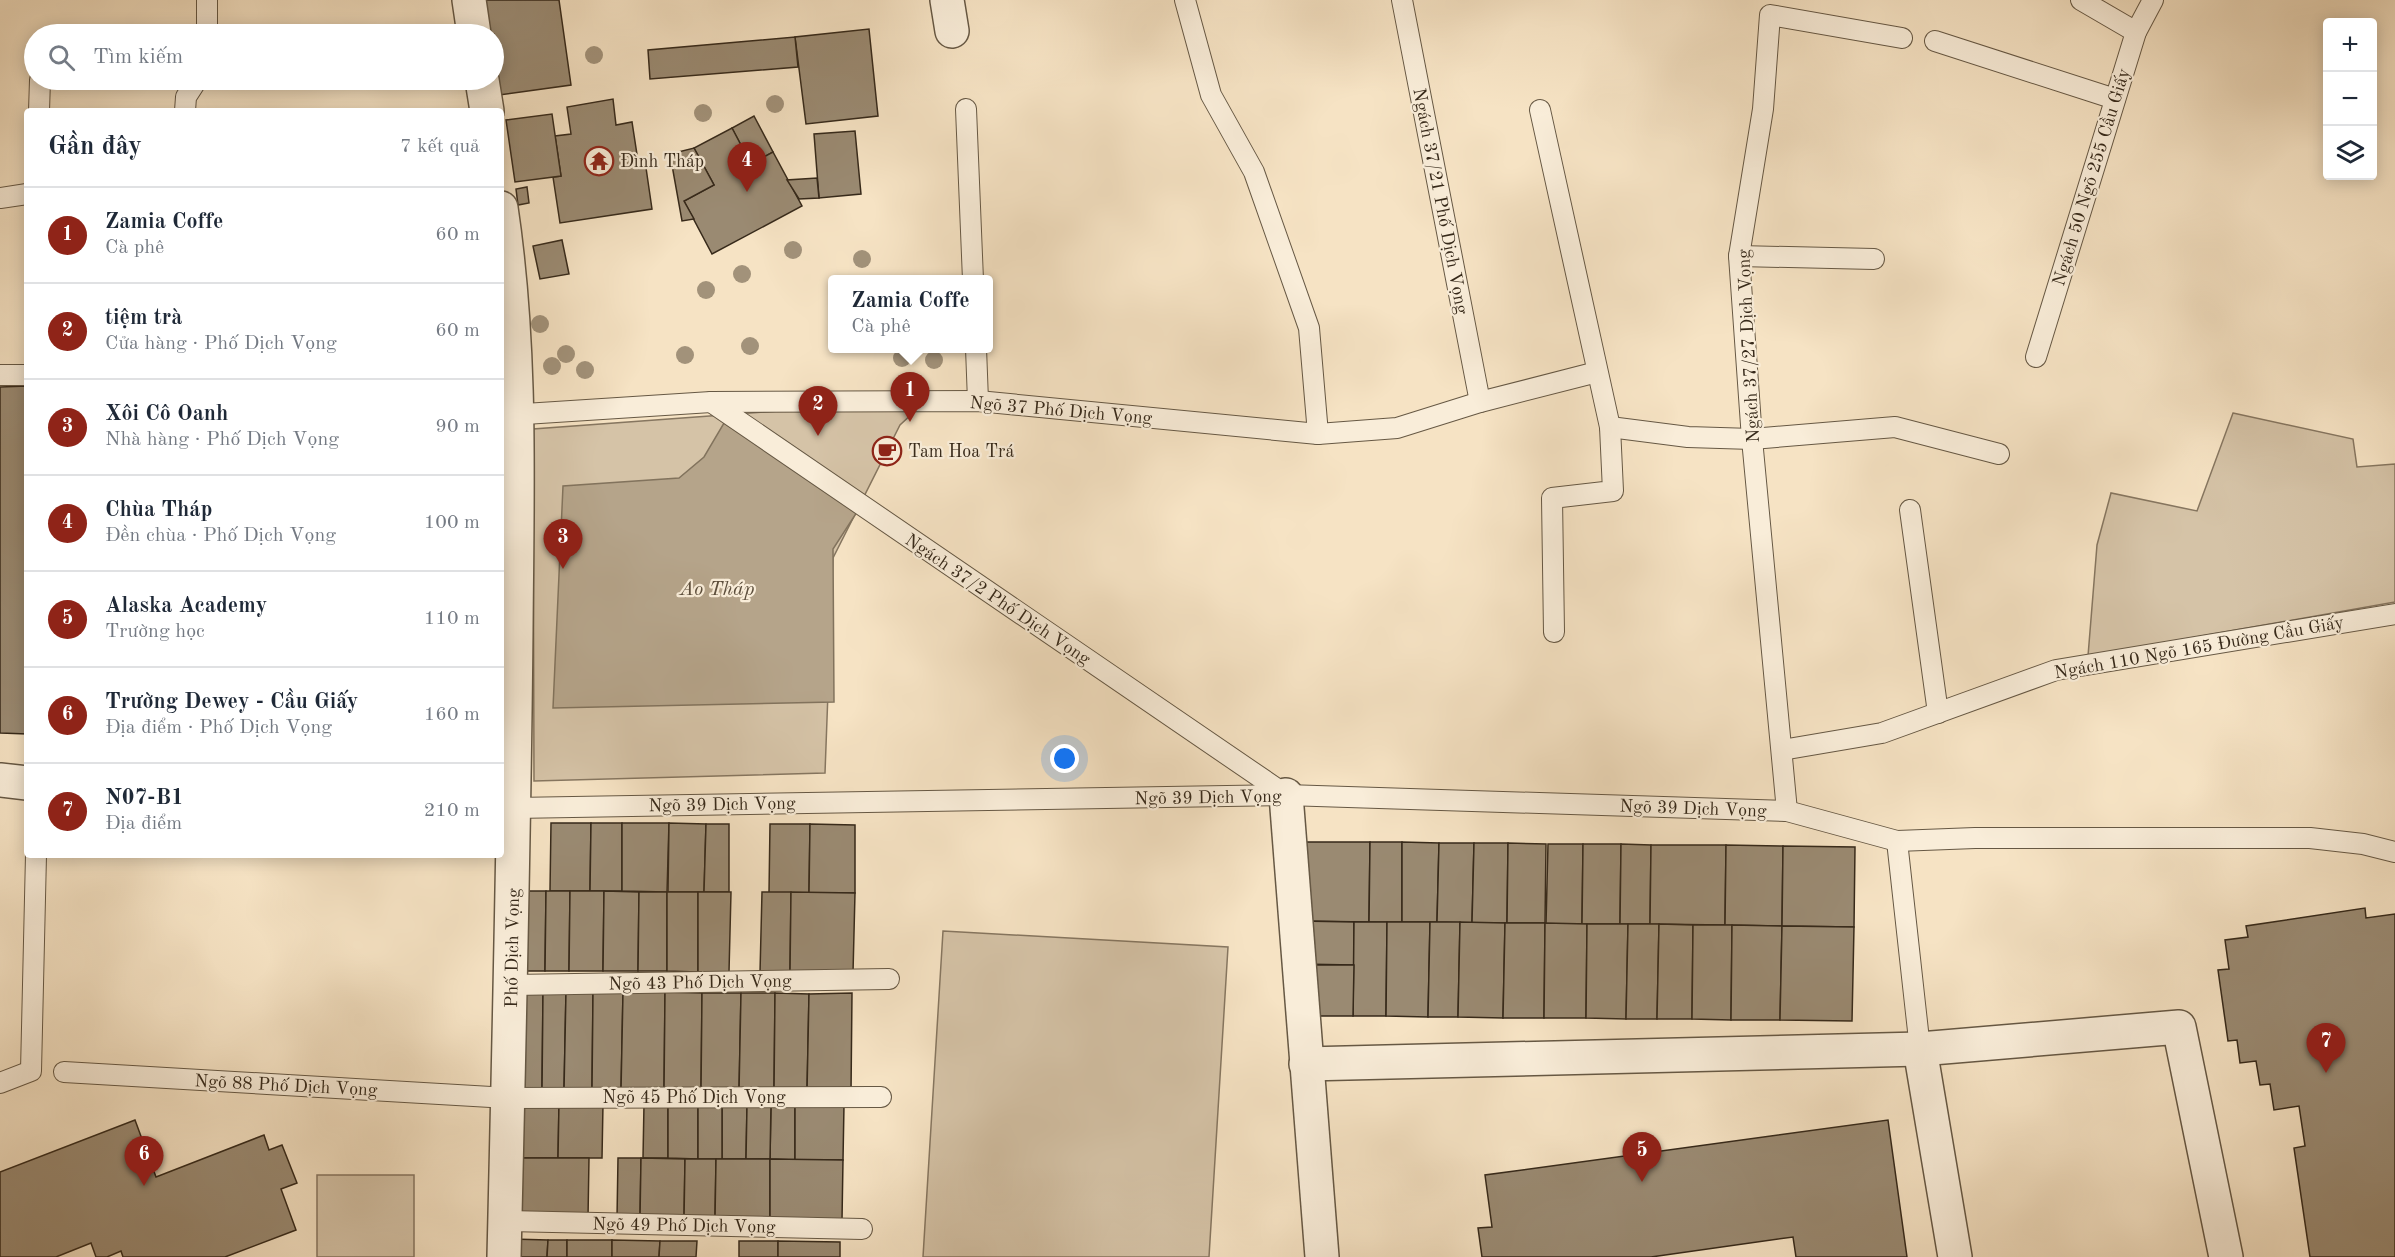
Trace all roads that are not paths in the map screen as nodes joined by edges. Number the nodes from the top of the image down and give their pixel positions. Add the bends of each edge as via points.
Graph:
1 (207, 0) edge
2 (469, 0) edge
3 (1185, 0) edge
4 (1402, 0) edge
5 (2081, 0) edge
6 (2152, 0) edge
7 (207, 24) edge
8 (473, 24) edge
9 (2136, 32) junction
10 (1902, 38) dead end
11 (1935, 41) dead end
12 (40, 90) edge
13 (191, 90) edge
14 (484, 90) edge
15 (2115, 99) junction
16 (39, 108) edge
17 (185, 108) edge
18 (487, 108) edge
19 (966, 110) dead end
20 (1540, 110) dead end
21 (24, 194) edge
22 (0, 198) edge
23 (504, 228) edge
24 (1740, 256) junction
25 (1874, 259) dead end
26 (973, 275) edge
27 (976, 353) edge
28 (2036, 357) dead end
29 (1597, 372) junction
30 (0, 375) edge
31 (24, 375) edge
32 (978, 400) junction
33 (711, 402) junction
34 (1480, 402) junction
35 (509, 415) edge
36 (1610, 427) junction
37 (1318, 434) junction
38 (1752, 439) junction
39 (1999, 454) dead end
40 (1910, 510) dead end
41 (2395, 614) edge
42 (1554, 632) dead end
43 (1938, 713) junction
44 (1782, 750) junction
45 (0, 780) edge
46 (24, 783) edge
47 (1286, 795) junction
48 (508, 807) edge
49 (1787, 811) junction
50 (1897, 841) junction
51 (2395, 852) edge
52 (36, 858) edge
53 (889, 979) dead end
54 (512, 985) junction
55 (1920, 1049) junction
56 (1305, 1064) junction
57 (64, 1072) dead end
58 (0, 1083) edge
59 (881, 1097) dead end
60 (508, 1098) junction
61 (505, 1221) junction
62 (862, 1229) dead end
63 (504, 1257) edge
64 (1322, 1257) edge
65 (1955, 1257) edge
66 (2226, 1257) edge

1 - 7 lane
2 - 8 street
3 - 37 lane via 1211,95 1254,172 1309,328
4 - 34 lane, Ngách 37/21 Phố Dịch Vọng
5 - 9 lane
6 - 9 lane, Ngách 50 Ngõ 255 Cầu Giấy
9 - 15 lane, Ngách 50 Ngõ 255 Cầu Giấy
10 - 24 lane, Ngách 37/27 Dịch Vọng via 1770,15 1763,109
11 - 15 lane
12 - 16 lane
13 - 17 lane
14 - 18 street
15 - 28 lane, Ngách 50 Ngõ 255 Cầu Giấy
19 - 26 lane
20 - 29 lane
21 - 22 lane
23 - 35 street, Phố Dịch Vọng via 510,267
24 - 25 lane
24 - 38 lane, Ngách 37/27 Dịch Vọng
27 - 32 lane
29 - 34 lane, Ngõ 37 Phố Dịch Vọng
29 - 36 lane
30 - 31 lane
32 - 33 lane, Ngõ 37 Phố Dịch Vọng
32 - 37 lane, Ngõ 37 Phố Dịch Vọng
33 - 35 lane, Ngõ 37 Phố Dịch Vọng
33 - 47 lane, Ngách 37/2 Phố Dịch Vọng
34 - 37 lane, Ngõ 37 Phố Dịch Vọng via 1397,428
35 - 48 street, Phố Dịch Vọng
36 - 38 lane via 1688,437
36 - 42 lane via 1613,491 1552,498
38 - 39 lane via 1895,427
38 - 44 lane, Ngách 37/27 Dịch Vọng
40 - 43 lane
41 - 43 lane, Ngách 110 Ngõ 165 Đường Cầu Giấy via 2056,670
43 - 44 lane, Ngách 110 Ngõ 165 Đường Cầu Giấy via 1882,733
44 - 49 lane, Ngách 37/27 Dịch Vọng
45 - 46 street
47 - 48 lane, Ngõ 39 Dịch Vọng
47 - 49 lane, Ngõ 39 Dịch Vọng
47 - 56 street
48 - 54 street, Phố Dịch Vọng
49 - 50 lane, Ngõ 39 Dịch Vọng
50 - 51 lane, Ngõ 39 Dịch Vọng via 2310,838
50 - 55 lane
52 - 58 lane via 31,1071
53 - 54 lane, Ngõ 43 Phố Dịch Vọng
54 - 60 street, Phố Dịch Vọng
55 - 56 street
55 - 65 street
55 - 66 street via 2179,1027
56 - 64 street
57 - 60 lane, Ngõ 88 Phố Dịch Vọng
59 - 60 lane, Ngõ 45 Phố Dịch Vọng
60 - 61 street, Phố Dịch Vọng
61 - 62 lane, Ngõ 49 Phố Dịch Vọng
61 - 63 street, Phố Dịch Vọng

